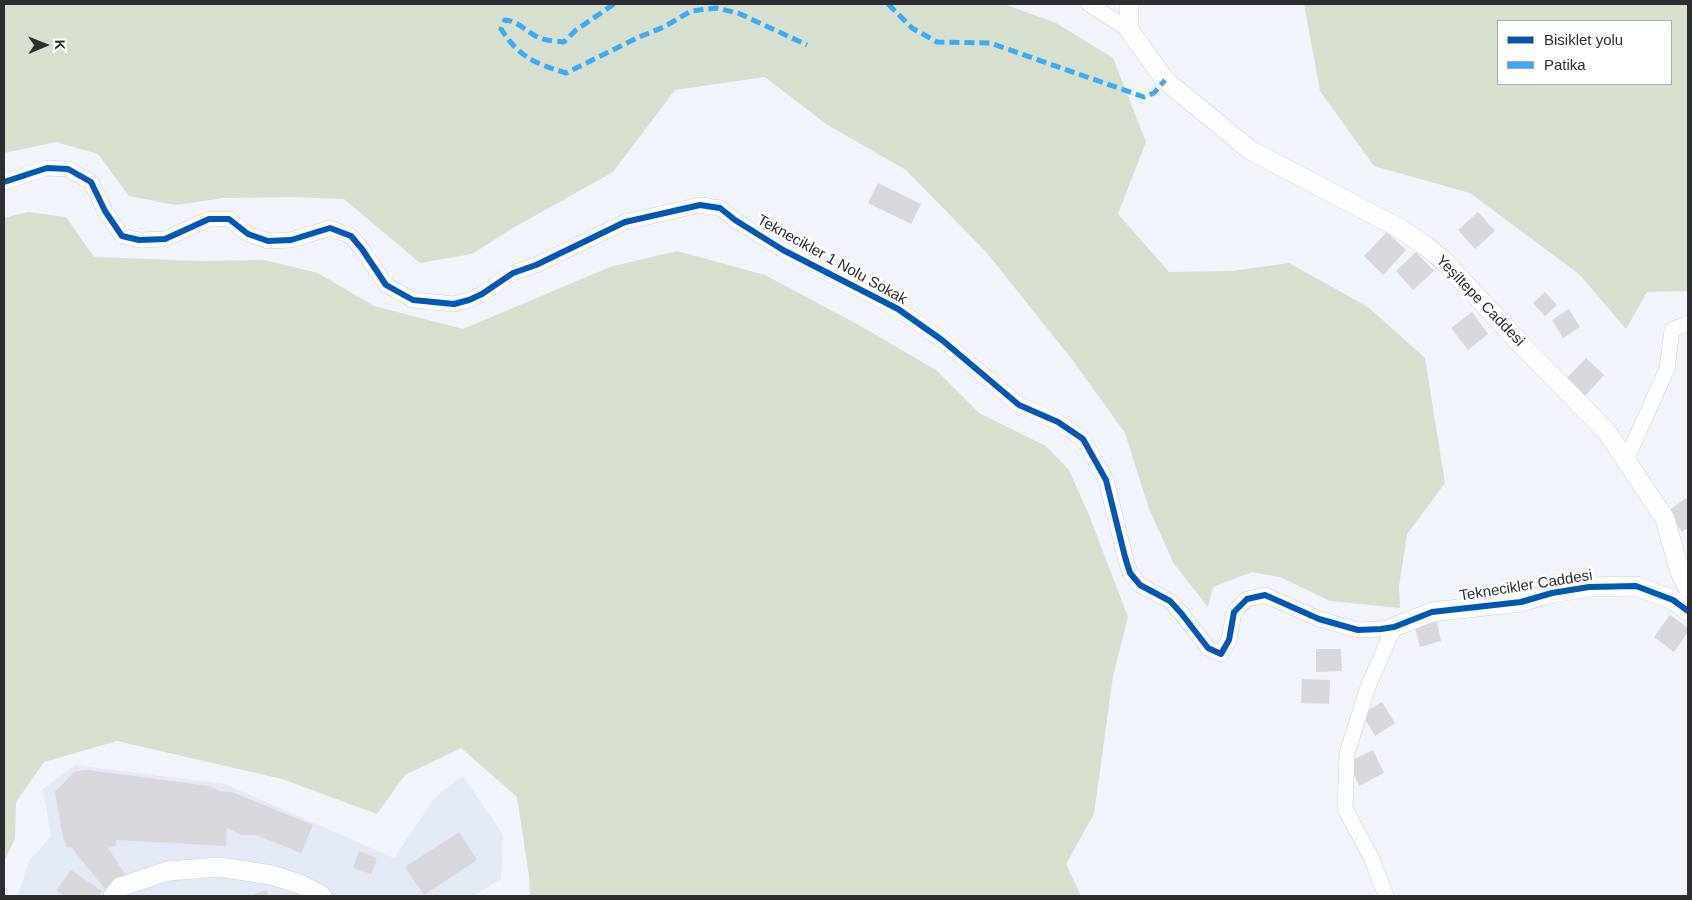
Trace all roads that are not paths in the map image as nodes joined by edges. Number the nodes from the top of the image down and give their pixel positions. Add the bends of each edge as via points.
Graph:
1 (1088, 4) edge
2 (1129, 4) edge
3 (1129, 30) junction
4 (4, 182) edge
5 (1688, 323) edge
6 (1626, 460) junction
7 (1688, 588) edge
8 (1688, 611) edge
9 (1394, 627) junction
10 (113, 896) edge
11 (322, 896) edge
12 (1386, 896) edge

1 - 3 street
2 - 3 street
3 - 6 street, Yeşiltepe Caddesi via 1165,80 1250,150 1399,228 1445,262 1607,432
4 - 9 street, Teknecikler 1 Nolu Sokak via 47,168 68,169 91,182 122,236 139,240 165,239 208,219 229,219 248,234 268,241 291,240 330,228 351,236 386,285 413,300 454,304 482,294 513,273 625,222 700,205 720,208 783,250 898,309 942,340 1019,405 1058,422 1083,440 1106,480 1130,573 1140,585 1170,601 1208,648 1220,654 1228,640 1234,612 1247,599 1265,594 1319,619 1358,630
5 - 6 street via 1672,330 1667,369
6 - 7 street, Yeşiltepe Caddesi via 1665,519 1680,572
8 - 9 street, Teknecikler Caddesi via 1673,600 1636,586 1589,587 1521,602 1432,612
9 - 12 street via 1368,687 1347,753 1345,809 1371,857
10 - 11 street via 120,888 168,871 219,867 272,875

